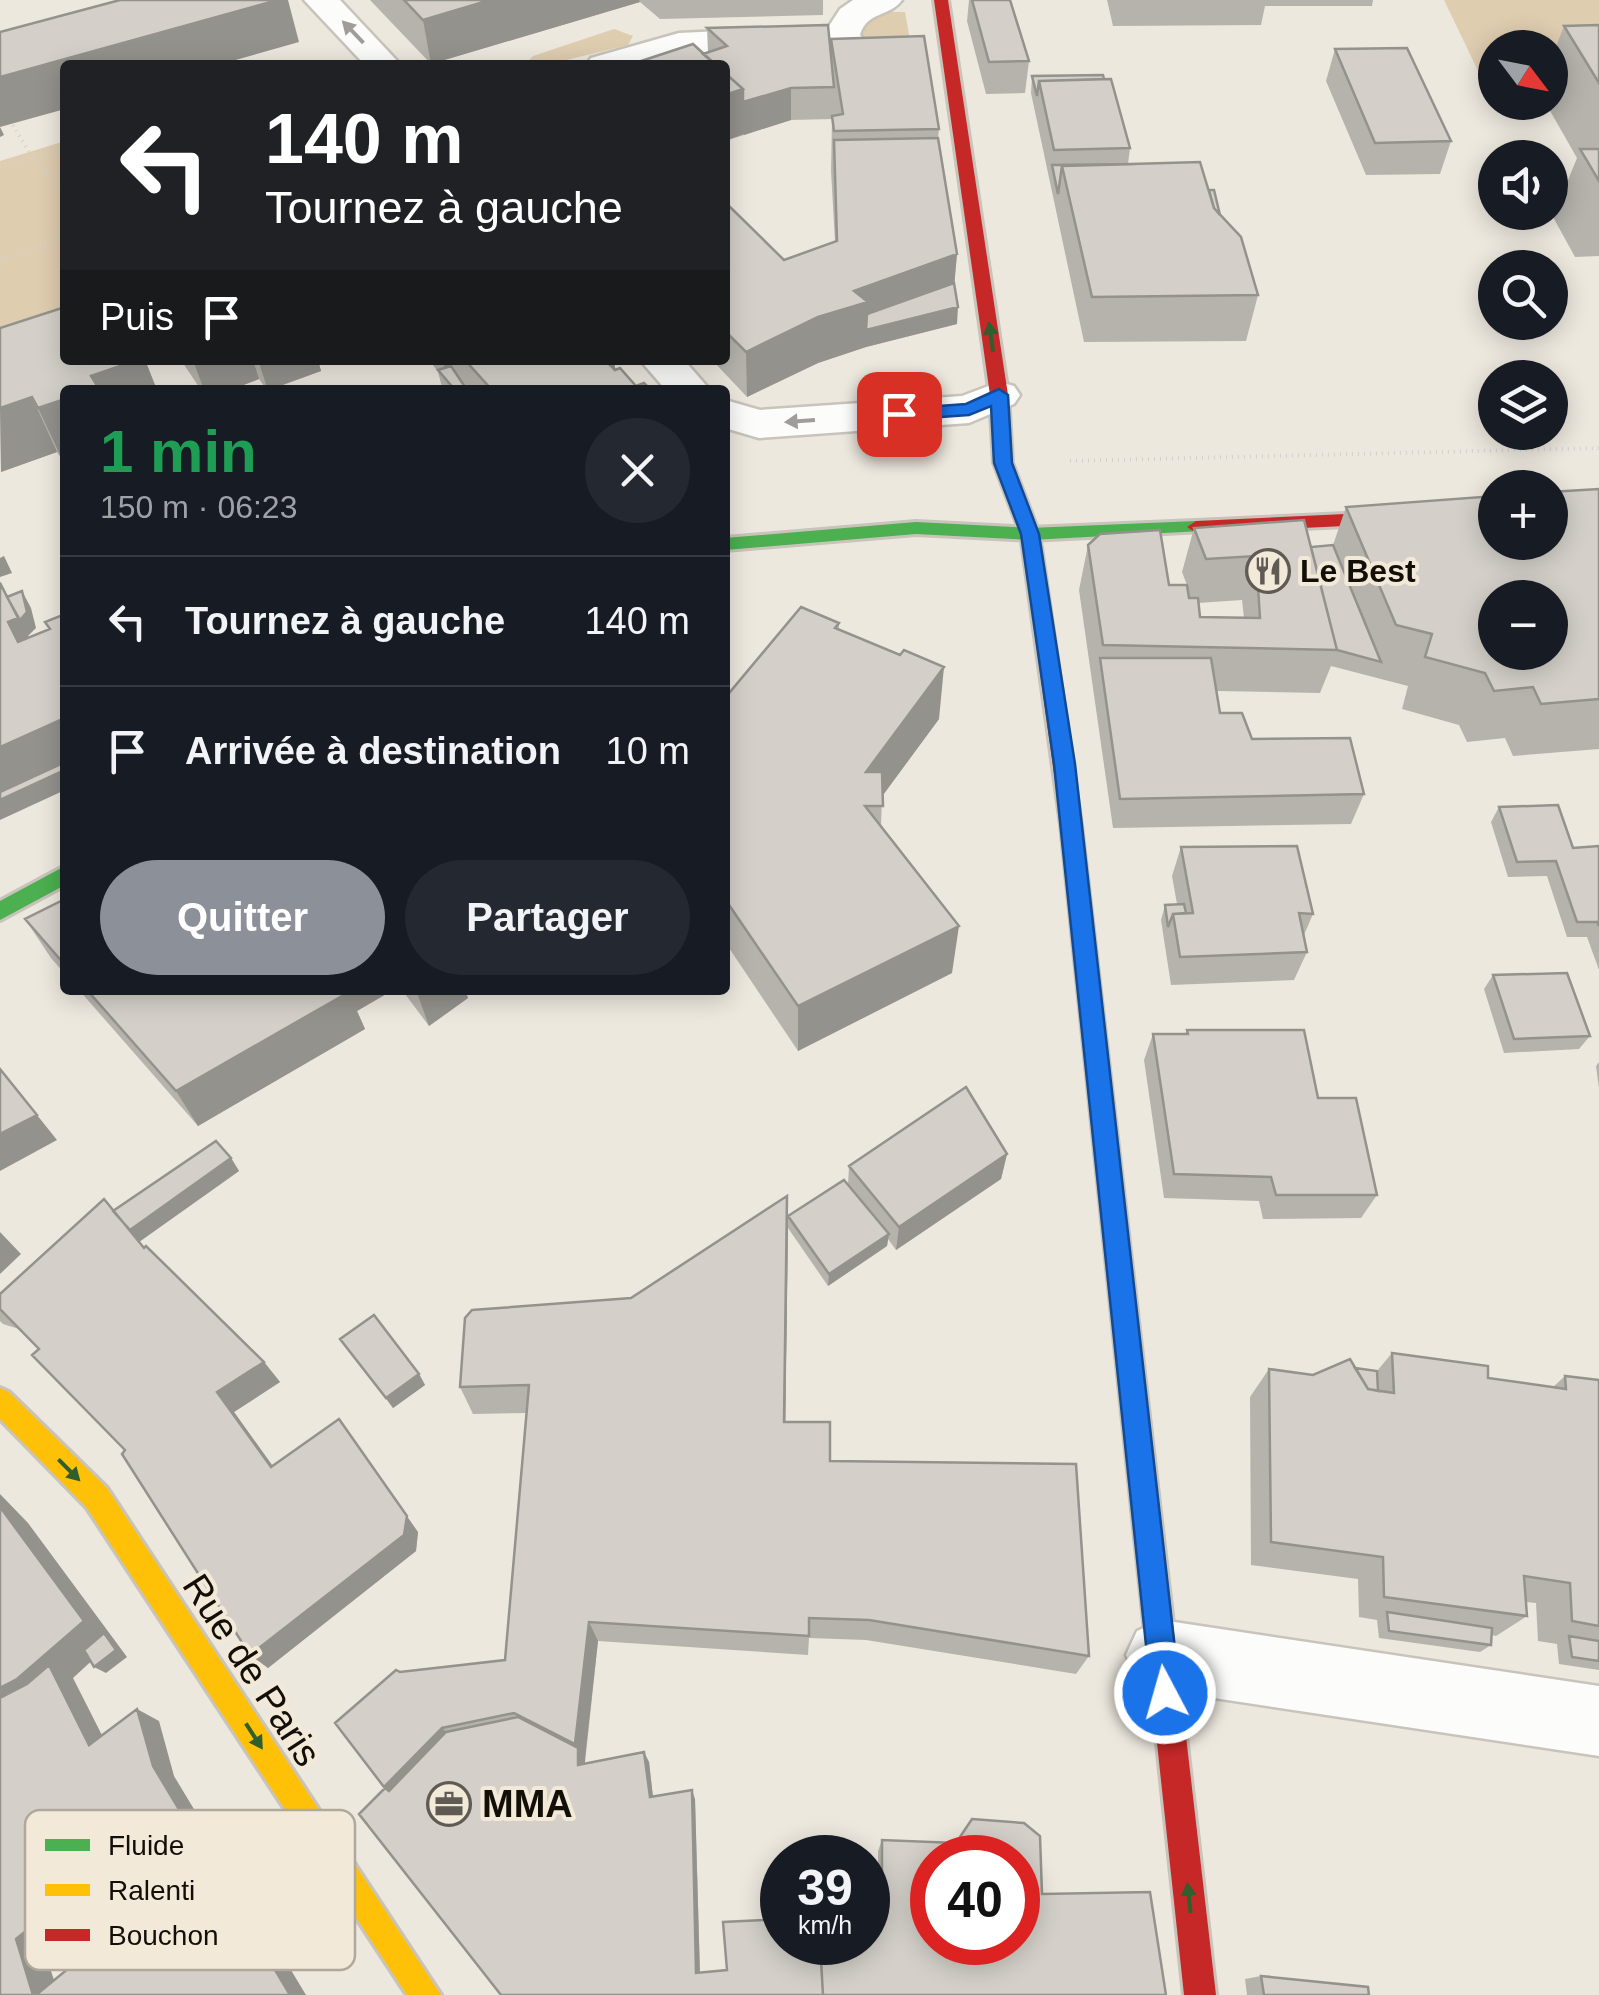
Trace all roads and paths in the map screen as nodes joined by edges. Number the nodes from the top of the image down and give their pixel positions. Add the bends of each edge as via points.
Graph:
1 (321, 0) edge
2 (885, 0) edge
3 (941, 0) edge
4 (843, 36) junction
5 (379, 60) edge
6 (620, 60) edge
7 (954, 78) junction
8 (0, 105) edge
9 (60, 150) edge
10 (33, 158) junction
11 (0, 167) edge
12 (60, 190) edge
13 (60, 241) edge
14 (0, 258) edge
15 (666, 365) edge
16 (684, 385) edge
17 (999, 395) junction
18 (730, 415) edge
19 (1599, 448) edge
20 (1003, 463) junction
21 (1478, 515) edge
22 (1030, 534) junction
23 (730, 544) edge
24 (60, 877) edge
25 (4, 904) edge
26 (0, 1401) edge
27 (1161, 1655) junction
28 (1599, 1720) edge
29 (303, 1810) edge
30 (355, 1889) edge
31 (425, 1995) edge
32 (1200, 1995) edge

5 -> 1 street
2 - 4 street via 862,6 845,22
3 - 7 street
4 - 6 street via 679,43
4 - 7 street via 862,58
17 -> 7 street
8 - 10 path
9 - 10 path
10 - 11 path
10 - 12 path
13 - 14 path
15 - 16 street
17 -> 18 street via 969,409 759,424
17 - 20 street
19 - 20 path
20 - 22 street
21 - 22 street
22 - 23 street via 916,528
22 - 27 street via 1064,764
24 - 25 street
26 -> 29 street, Rue de Paris via 98,1498
27 - 28 street
32 -> 27 street
30 -> 31 street, Rue de Paris

